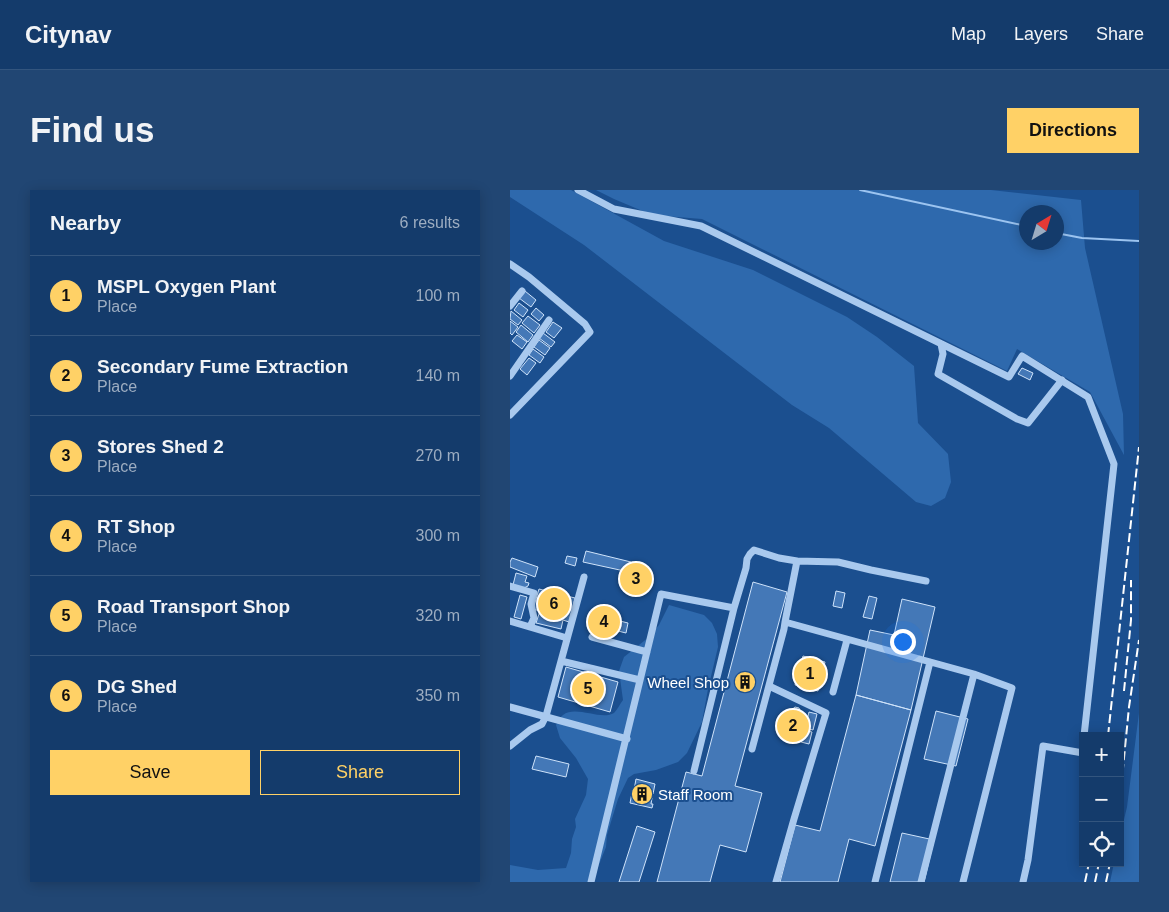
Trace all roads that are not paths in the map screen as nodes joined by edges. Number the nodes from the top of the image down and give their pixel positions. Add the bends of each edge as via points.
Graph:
1 (578, 190) edge
2 (510, 264) edge
3 (522, 291) dead end
4 (510, 306) edge
5 (549, 320) dead end
6 (941, 344) junction
7 (510, 361) edge
8 (517, 367) junction
9 (510, 376) edge
10 (1062, 380) junction
11 (510, 415) edge
12 (797, 561) junction
13 (584, 577) dead end
14 (926, 581) dead end
15 (510, 586) edge
16 (734, 608) junction
17 (510, 621) edge
18 (785, 622) junction
19 (530, 627) junction
20 (592, 637) dead end
21 (567, 638) junction
22 (847, 640) junction
23 (647, 652) junction
24 (561, 661) junction
25 (930, 662) junction
26 (974, 674) junction
27 (640, 680) junction
28 (769, 686) junction
29 (833, 692) dead end
30 (510, 707) edge
31 (546, 716) junction
32 (1084, 732) edge
33 (627, 739) junction
34 (510, 746) edge
35 (752, 749) dead end
36 (1079, 752) edge
37 (694, 771) dead end
38 (592, 882) edge
39 (776, 882) edge
40 (875, 882) edge
41 (921, 882) edge
42 (963, 882) edge
43 (1023, 882) edge

1 - 6 street via 614,209 701,226
2 - 11 street via 585,324 590,332
3 - 4 street
5 - 8 street
6 - 10 street via 1009,377 1022,356
6 - 10 street via 943,354 938,374 1028,423
7 - 8 street
8 - 9 street
10 - 32 street via 1088,397 1114,464
12 - 14 street via 838,562
12 - 16 street via 754,550 747,559
12 - 18 street
13 - 21 street
15 - 19 street via 534,594 531,604 534,618
16 - 23 street via 661,594
16 - 37 street
17 - 19 street
18 - 22 street
18 - 28 street
19 - 21 street
20 - 23 street
21 - 24 street
22 - 25 street
22 - 29 street
23 - 27 street
24 - 27 street
24 - 31 street
25 - 26 street
25 - 40 street
26 - 41 street
26 - 42 street via 1012,688
27 - 33 street
28 - 35 street
28 - 39 street via 826,713
30 - 31 street
31 - 33 street
31 - 34 street via 542,724
33 - 38 street
36 - 43 street via 1043,746

